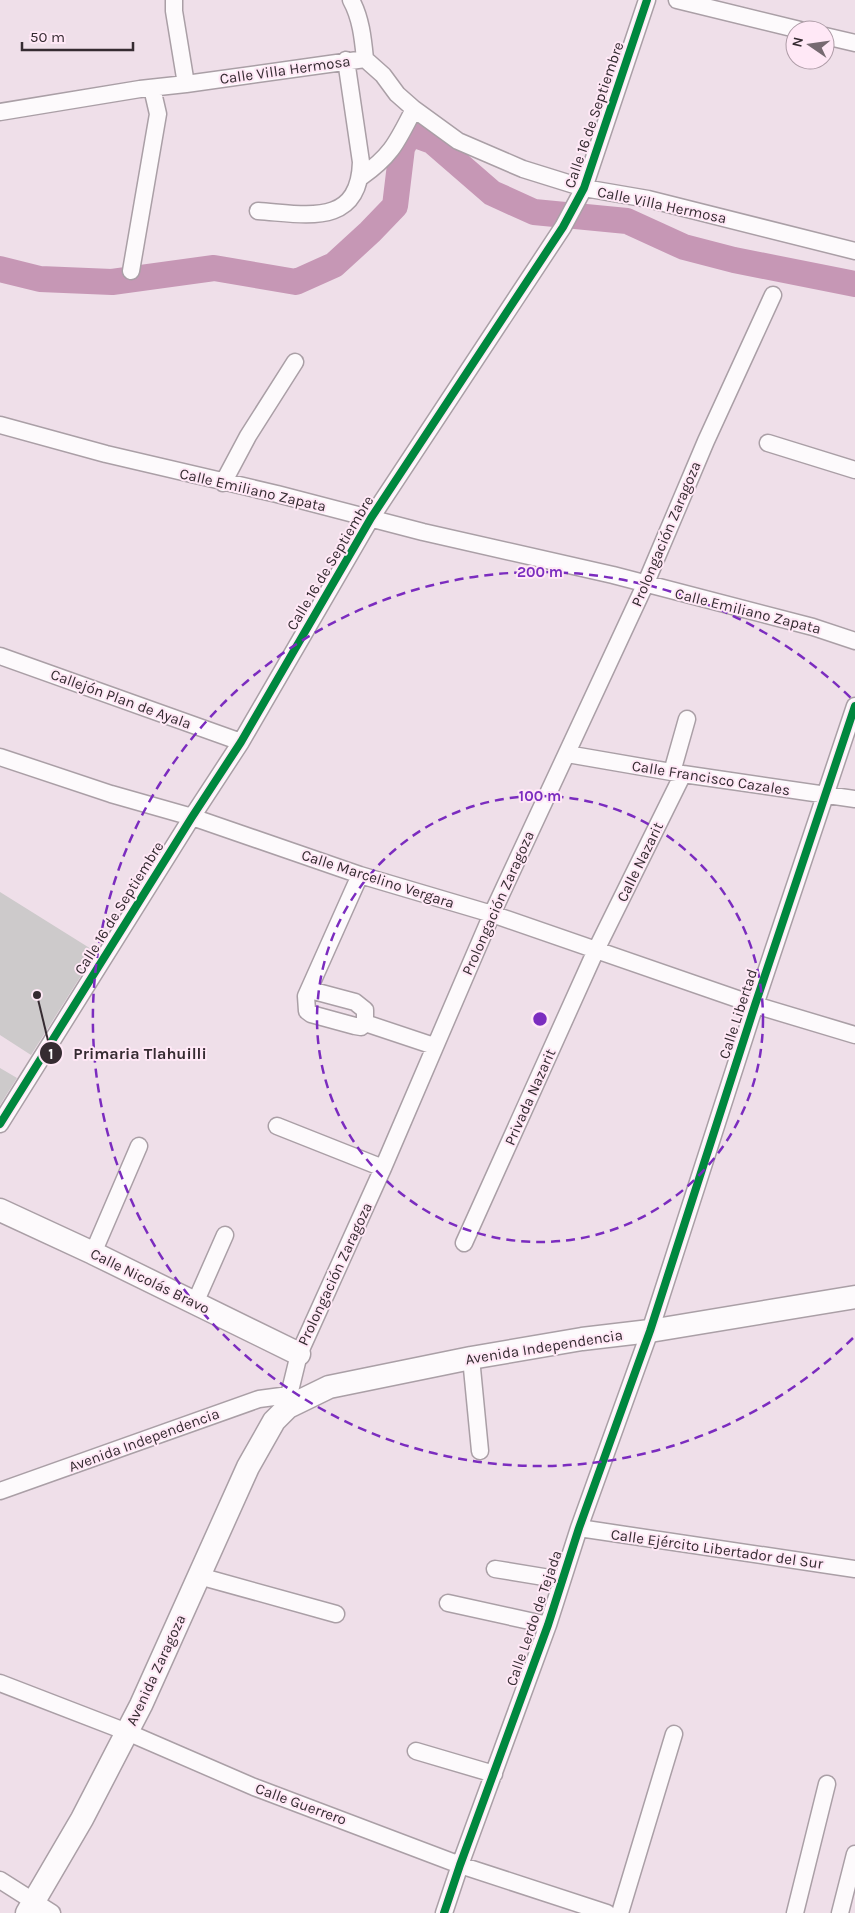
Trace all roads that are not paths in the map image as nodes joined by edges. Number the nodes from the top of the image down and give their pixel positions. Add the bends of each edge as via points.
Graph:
1 (174, 0) edge
2 (351, 0) edge
3 (648, 0) edge
4 (686, 1) edge
5 (785, 26) edge
6 (835, 38) edge
7 (855, 43) edge
8 (365, 59) junction
9 (346, 60) junction
10 (186, 84) junction
11 (152, 88) junction
12 (414, 109) junction
13 (0, 112) edge
14 (361, 177) junction
15 (582, 193) junction
16 (258, 211) dead end
17 (855, 251) edge
18 (131, 271) dead end
19 (773, 295) dead end
20 (295, 362) dead end
21 (0, 425) edge
22 (768, 443) dead end
23 (855, 470) edge
24 (223, 483) junction
25 (371, 518) junction
26 (645, 585) junction
27 (855, 641) edge
28 (0, 656) edge
29 (855, 706) edge
30 (687, 719) dead end
31 (241, 742) junction
32 (567, 754) junction
33 (0, 758) edge
34 (678, 773) junction
35 (825, 795) junction
36 (855, 799) edge
37 (192, 817) junction
38 (360, 875) junction
39 (492, 914) junction
40 (596, 950) junction
41 (308, 993) junction
42 (755, 1005) junction
43 (366, 1019) junction
44 (855, 1035) edge
45 (434, 1046) junction
46 (0, 1124) edge
47 (277, 1126) dead end
48 (139, 1146) dead end
49 (383, 1168) junction
50 (0, 1210) edge
51 (225, 1235) dead end
52 (464, 1243) dead end
53 (93, 1253) junction
54 (855, 1297) edge
55 (195, 1303) junction
56 (650, 1332) junction
57 (298, 1354) junction
58 (471, 1358) junction
59 (283, 1408) junction
60 (480, 1451) dead end
61 (0, 1491) edge
62 (579, 1528) junction
63 (495, 1569) dead end
64 (855, 1569) edge
65 (199, 1576) junction
66 (562, 1580) junction
67 (448, 1603) dead end
68 (336, 1614) dead end
69 (548, 1625) junction
70 (0, 1683) edge
71 (127, 1732) junction
72 (674, 1734) dead end
73 (416, 1751) dead end
74 (494, 1774) junction
75 (827, 1784) dead end
76 (855, 1854) edge
77 (460, 1865) junction
78 (0, 1880) edge
79 (37, 1910) edge
80 (444, 1913) edge
81 (607, 1913) edge
82 (620, 1913) edge
83 (794, 1913) edge
84 (840, 1913) edge

1 - 10 street
2 - 8 street via 360,23
3 - 15 street, Calle 16 de Septiembre
4 - 5 street
6 - 7 street
8 - 9 street, Calle Villa Hermosa
8 - 12 street, Calle Villa Hermosa
9 - 10 street, Calle Villa Hermosa
9 - 14 street
10 - 11 street, Calle Villa Hermosa
11 - 13 street, Calle Villa Hermosa
11 - 18 street via 158,114
12 - 14 street via 388,155
12 - 15 street, Calle Villa Hermosa via 458,141
14 - 16 street via 346,203 319,215
15 - 17 street, Calle Villa Hermosa via 648,199
15 - 25 street, Calle 16 de Septiembre via 563,227
19 - 26 street, Prolongación Zaragoza via 706,440
20 - 24 street via 248,436
21 - 24 street, Calle Emiliano Zapata
22 - 23 street
24 - 25 street, Calle Emiliano Zapata
25 - 26 street, Calle Emiliano Zapata
25 - 31 street, Calle 16 de Septiembre
26 - 27 street, Calle Emiliano Zapata via 813,627
26 - 32 street, Prolongación Zaragoza
28 - 31 street, Callejón Plan de Ayala
29 - 35 street, Calle Libertad
30 - 34 street, Calle Nazarit
31 - 37 street, Calle 16 de Septiembre
32 - 34 street, Calle Francisco Cazales
32 - 39 street, Prolongación Zaragoza
33 - 37 street, Calle Marcelino Vergara
34 - 35 street, Calle Francisco Cazales
34 - 40 street, Calle Nazarit
35 - 36 street, Calle Francisco Cazales
35 - 42 street, Calle Libertad
37 - 38 street, Calle Marcelino Vergara
37 - 46 street, Calle 16 de Septiembre
38 - 39 street, Calle Marcelino Vergara
38 - 41 street
39 - 40 street, Calle Marcelino Vergara
39 - 45 street, Prolongación Zaragoza
40 - 42 street, Calle Marcelino Vergara
40 - 52 street, Privada Nazarit
41 - 43 street via 355,1002 362,1007
41 - 43 street via 306,1008 311,1014 355,1026 361,1026
42 - 44 street, Calle Marcelino Vergara
42 - 56 street, Calle Libertad
43 - 45 street
45 - 49 street, Prolongación Zaragoza
47 - 49 street
48 - 53 street
49 - 57 street, Prolongación Zaragoza
50 - 53 main road, Calle Nicolás Bravo
51 - 55 street
53 - 55 main road, Calle Nicolás Bravo
54 - 56 main road, Avenida Independencia
55 - 57 main road, Calle Nicolás Bravo
56 - 58 main road, Avenida Independencia via 582,1339
56 - 62 street, Calle Lerdo de Tejada
57 - 59 street, Prolongación Zaragoza
58 - 59 main road, Avenida Independencia via 329,1387
58 - 60 street
59 - 61 street, Avenida Independencia via 260,1399
59 - 65 main road, Avenida Zaragoza via 240,1483
62 - 64 street, Calle Ejército Libertador del Sur
62 - 66 street, Calle Lerdo de Tejada
63 - 66 street
65 - 68 street
65 - 71 main road, Avenida Zaragoza
66 - 69 street, Calle Lerdo de Tejada
67 - 69 street
69 - 74 street, Calle Lerdo de Tejada
70 - 71 street, Calle Guerrero
71 - 77 street, Calle Guerrero via 246,1784
71 - 79 main road, Avenida Zaragoza
72 - 82 street
73 - 74 street
74 - 77 street, Calle Lerdo de Tejada
75 - 83 street
76 - 84 street
77 - 80 street, Calle Lerdo de Tejada
77 - 81 street, Calle Guerrero
78 - 79 street

